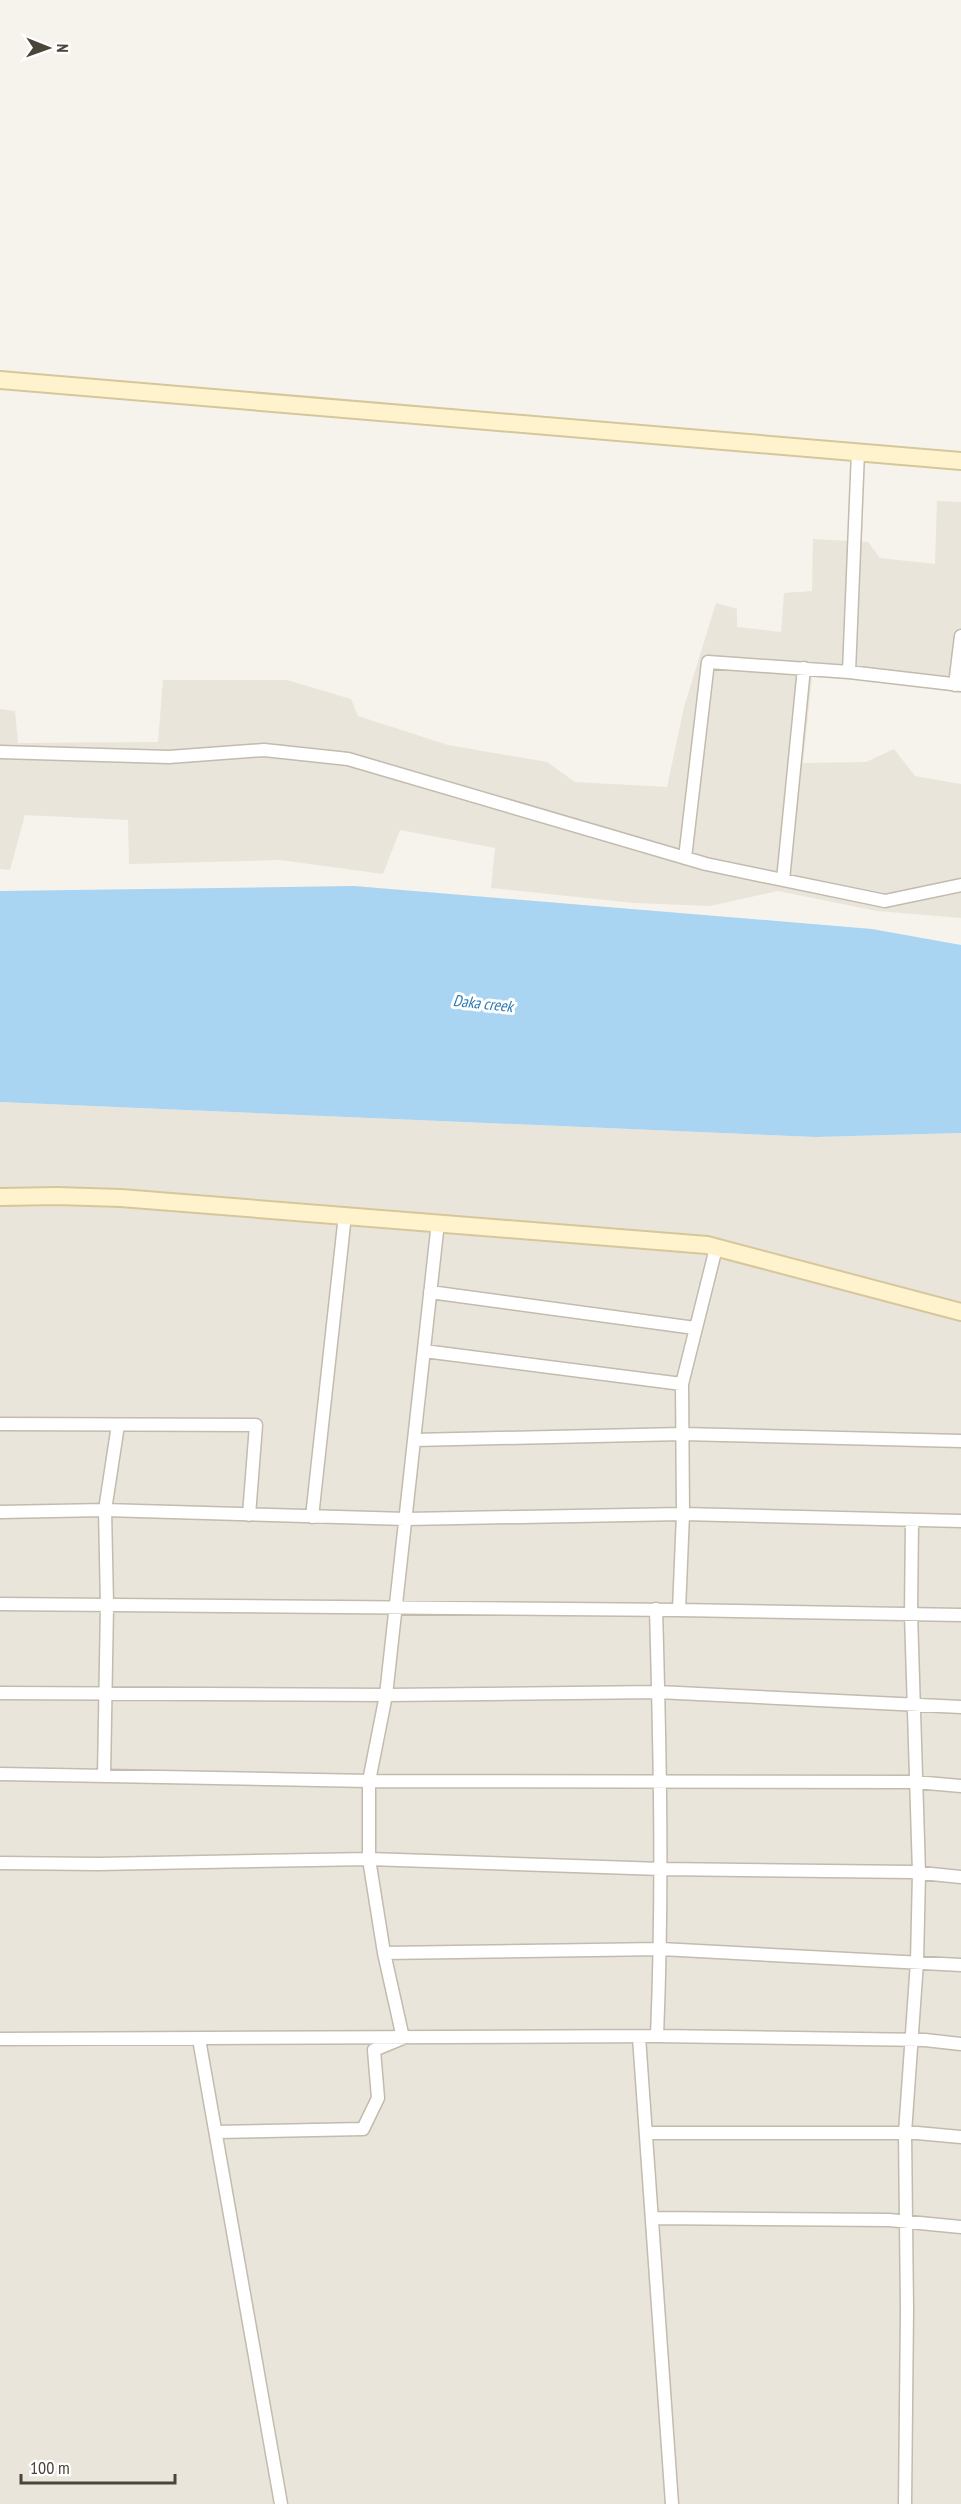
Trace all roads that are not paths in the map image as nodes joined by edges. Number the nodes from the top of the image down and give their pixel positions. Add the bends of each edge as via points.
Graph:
1 (0, 380) edge
2 (858, 452) junction
3 (961, 461) edge
4 (961, 636) edge
5 (804, 669) junction
6 (849, 672) junction
7 (958, 685) edge
8 (0, 752) edge
9 (685, 858) junction
10 (783, 880) junction
11 (961, 885) edge
12 (0, 1197) edge
13 (345, 1215) junction
14 (438, 1222) junction
15 (716, 1248) junction
16 (430, 1292) junction
17 (961, 1312) edge
18 (695, 1328) junction
19 (424, 1351) junction
20 (682, 1384) junction
21 (0, 1424) edge
22 (118, 1425) junction
23 (682, 1434) junction
24 (414, 1440) junction
25 (961, 1442) edge
26 (105, 1510) junction
27 (0, 1512) edge
28 (683, 1514) junction
29 (249, 1515) junction
30 (312, 1516) junction
31 (406, 1520) junction
32 (912, 1521) junction
33 (961, 1521) edge
34 (0, 1604) edge
35 (107, 1605) junction
36 (396, 1608) junction
37 (656, 1609) junction
38 (679, 1610) junction
39 (911, 1614) junction
40 (961, 1615) edge
41 (658, 1692) junction
42 (0, 1693) edge
43 (106, 1694) junction
44 (386, 1695) junction
45 (913, 1704) junction
46 (961, 1707) edge
47 (0, 1774) edge
48 (104, 1776) junction
49 (660, 1780) junction
50 (369, 1781) junction
51 (915, 1782) junction
52 (961, 1786) edge
53 (369, 1859) junction
54 (0, 1863) edge
55 (661, 1869) junction
56 (919, 1873) junction
57 (961, 1877) edge
58 (661, 1949) junction
59 (384, 1953) junction
60 (917, 1962) junction
61 (961, 1965) edge
62 (639, 2037) junction
63 (657, 2037) junction
64 (403, 2038) junction
65 (0, 2039) edge
66 (199, 2039) junction
67 (912, 2039) junction
68 (961, 2044) edge
69 (216, 2132) junction
70 (646, 2133) junction
71 (905, 2133) junction
72 (961, 2137) edge
73 (652, 2218) junction
74 (905, 2222) junction
75 (961, 2227) edge
76 (281, 2504) edge
77 (672, 2504) edge
78 (905, 2504) edge

1 - 2 street
2 - 3 street
2 - 6 street
4 - 7 street
5 - 6 street
5 - 9 street via 708,662
5 - 10 street
6 - 7 street
8 - 9 street via 169,757 264,750 348,759
9 - 10 street
10 - 11 street via 885,901
12 - 13 street via 122,1198
13 - 14 street
13 - 30 street
14 - 15 street
14 - 16 street
15 - 17 street
15 - 18 street
16 - 18 street
16 - 19 street
18 - 20 street
19 - 20 street
19 - 24 street
20 - 23 street
21 - 22 street
22 - 26 street
22 - 29 street via 256,1425
23 - 24 street
23 - 25 street
23 - 28 street
24 - 31 street
26 - 27 street
26 - 29 street
26 - 35 street
28 - 31 street
28 - 32 street
28 - 38 street
29 - 30 street
30 - 31 street
31 - 36 street
32 - 33 street
32 - 39 street
34 - 35 street
35 - 36 street
35 - 43 street
36 - 37 street
36 - 44 street
37 - 38 street
37 - 41 street
38 - 39 street
39 - 40 street
39 - 45 street
41 - 44 street
41 - 45 street
41 - 49 street
42 - 43 street
43 - 44 street
43 - 48 street
44 - 50 street
45 - 46 street
45 - 51 street
47 - 48 street
48 - 50 street
49 - 50 street
49 - 51 street
49 - 55 street
50 - 53 street
51 - 52 street
51 - 56 street
53 - 54 street
53 - 55 street
53 - 59 street
55 - 56 street
55 - 58 street
56 - 57 street
56 - 60 street
58 - 59 street
58 - 60 street
58 - 63 street
59 - 64 street
60 - 61 street
60 - 67 street
62 - 63 street
62 - 64 street
62 - 70 street
63 - 67 street
64 - 66 street
64 - 69 street via 374,2050 378,2098 363,2130
65 - 66 street
66 - 69 street
67 - 68 street
67 - 71 street
69 - 76 street
70 - 71 street
70 - 73 street
71 - 72 street
71 - 74 street
73 - 74 street
73 - 77 street
74 - 75 street
74 - 78 street

